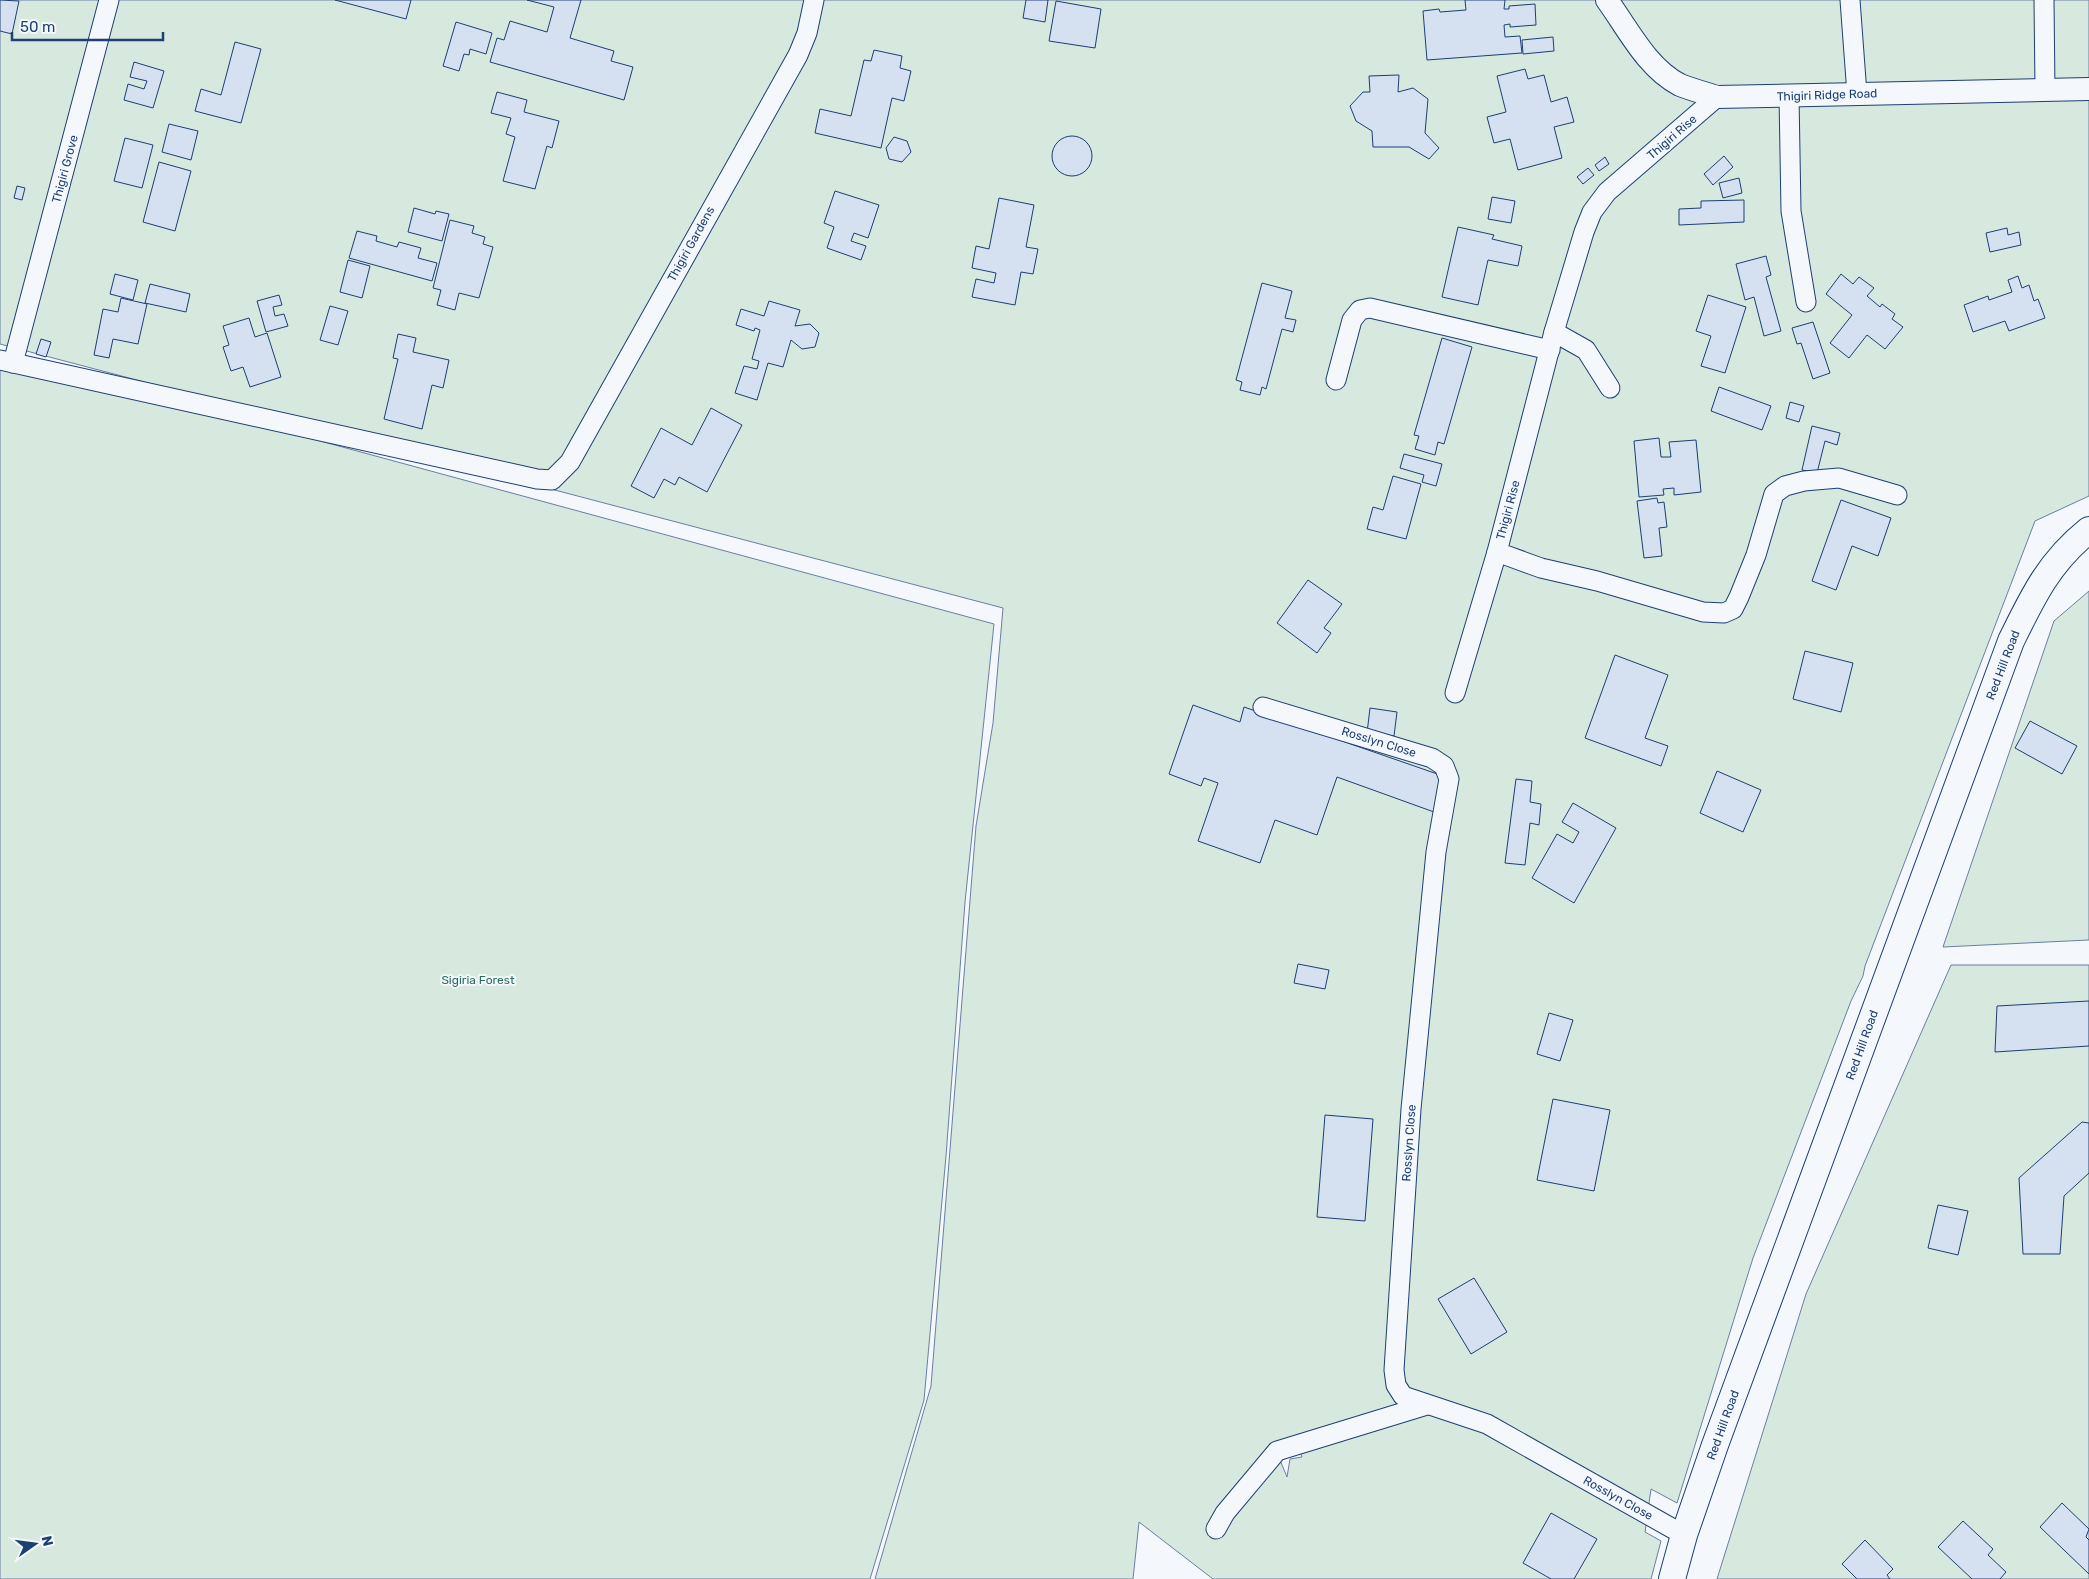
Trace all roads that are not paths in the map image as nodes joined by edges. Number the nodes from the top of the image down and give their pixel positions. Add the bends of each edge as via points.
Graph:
1 (109, 0) edge
2 (814, 0) edge
3 (1607, 0) edge
4 (1850, 0) edge
5 (2044, 0) edge
6 (2089, 89) edge
7 (2045, 90) junction
8 (1857, 94) junction
9 (1789, 96) junction
10 (1717, 97) junction
11 (1806, 302) dead end
12 (1552, 341) junction
13 (6, 362) edge
14 (1336, 380) dead end
15 (1610, 388) dead end
16 (1898, 495) dead end
17 (2089, 530) edge
18 (1497, 552) junction
19 (1455, 693) dead end
20 (1264, 707) dead end
21 (1427, 1405) junction
22 (1216, 1529) dead end
23 (1684, 1535) junction
24 (1672, 1579) edge

1 - 13 street, Thigiri Grove via 20,338
2 - 13 street, Thigiri Gardens via 807,33 798,54 570,462 552,480
3 - 10 street, Thigiri Ridge Road via 1645,54 1667,76 1681,85
4 - 8 street
5 - 7 street
6 - 7 street, Thigiri Ridge Road
7 - 8 street, Thigiri Ridge Road
8 - 9 street, Thigiri Ridge Road
9 - 10 street, Thigiri Ridge Road
9 - 11 street via 1791,210
10 - 12 street, Thigiri Rise via 1607,192 1592,212
12 - 14 street via 1370,308 1360,310 1352,320
12 - 15 street via 1586,350
12 - 18 street, Thigiri Rise
16 - 18 street, Thigiri Rise via 1839,478 1785,486 1774,494 1756,555 1739,597 1733,609 1724,613 1704,612 1542,568
17 - 23 main road, Red Hill Road via 2069,546 2037,587 2011,641
18 - 19 street
20 - 21 street, Rosslyn Close via 1432,758 1444,766 1449,779 1436,852 1412,1109 1394,1370 1396,1385 1403,1396
21 - 22 street via 1277,1451 1225,1513
21 - 23 street, Rosslyn Close via 1487,1424
23 - 24 main road, Red Hill Road

